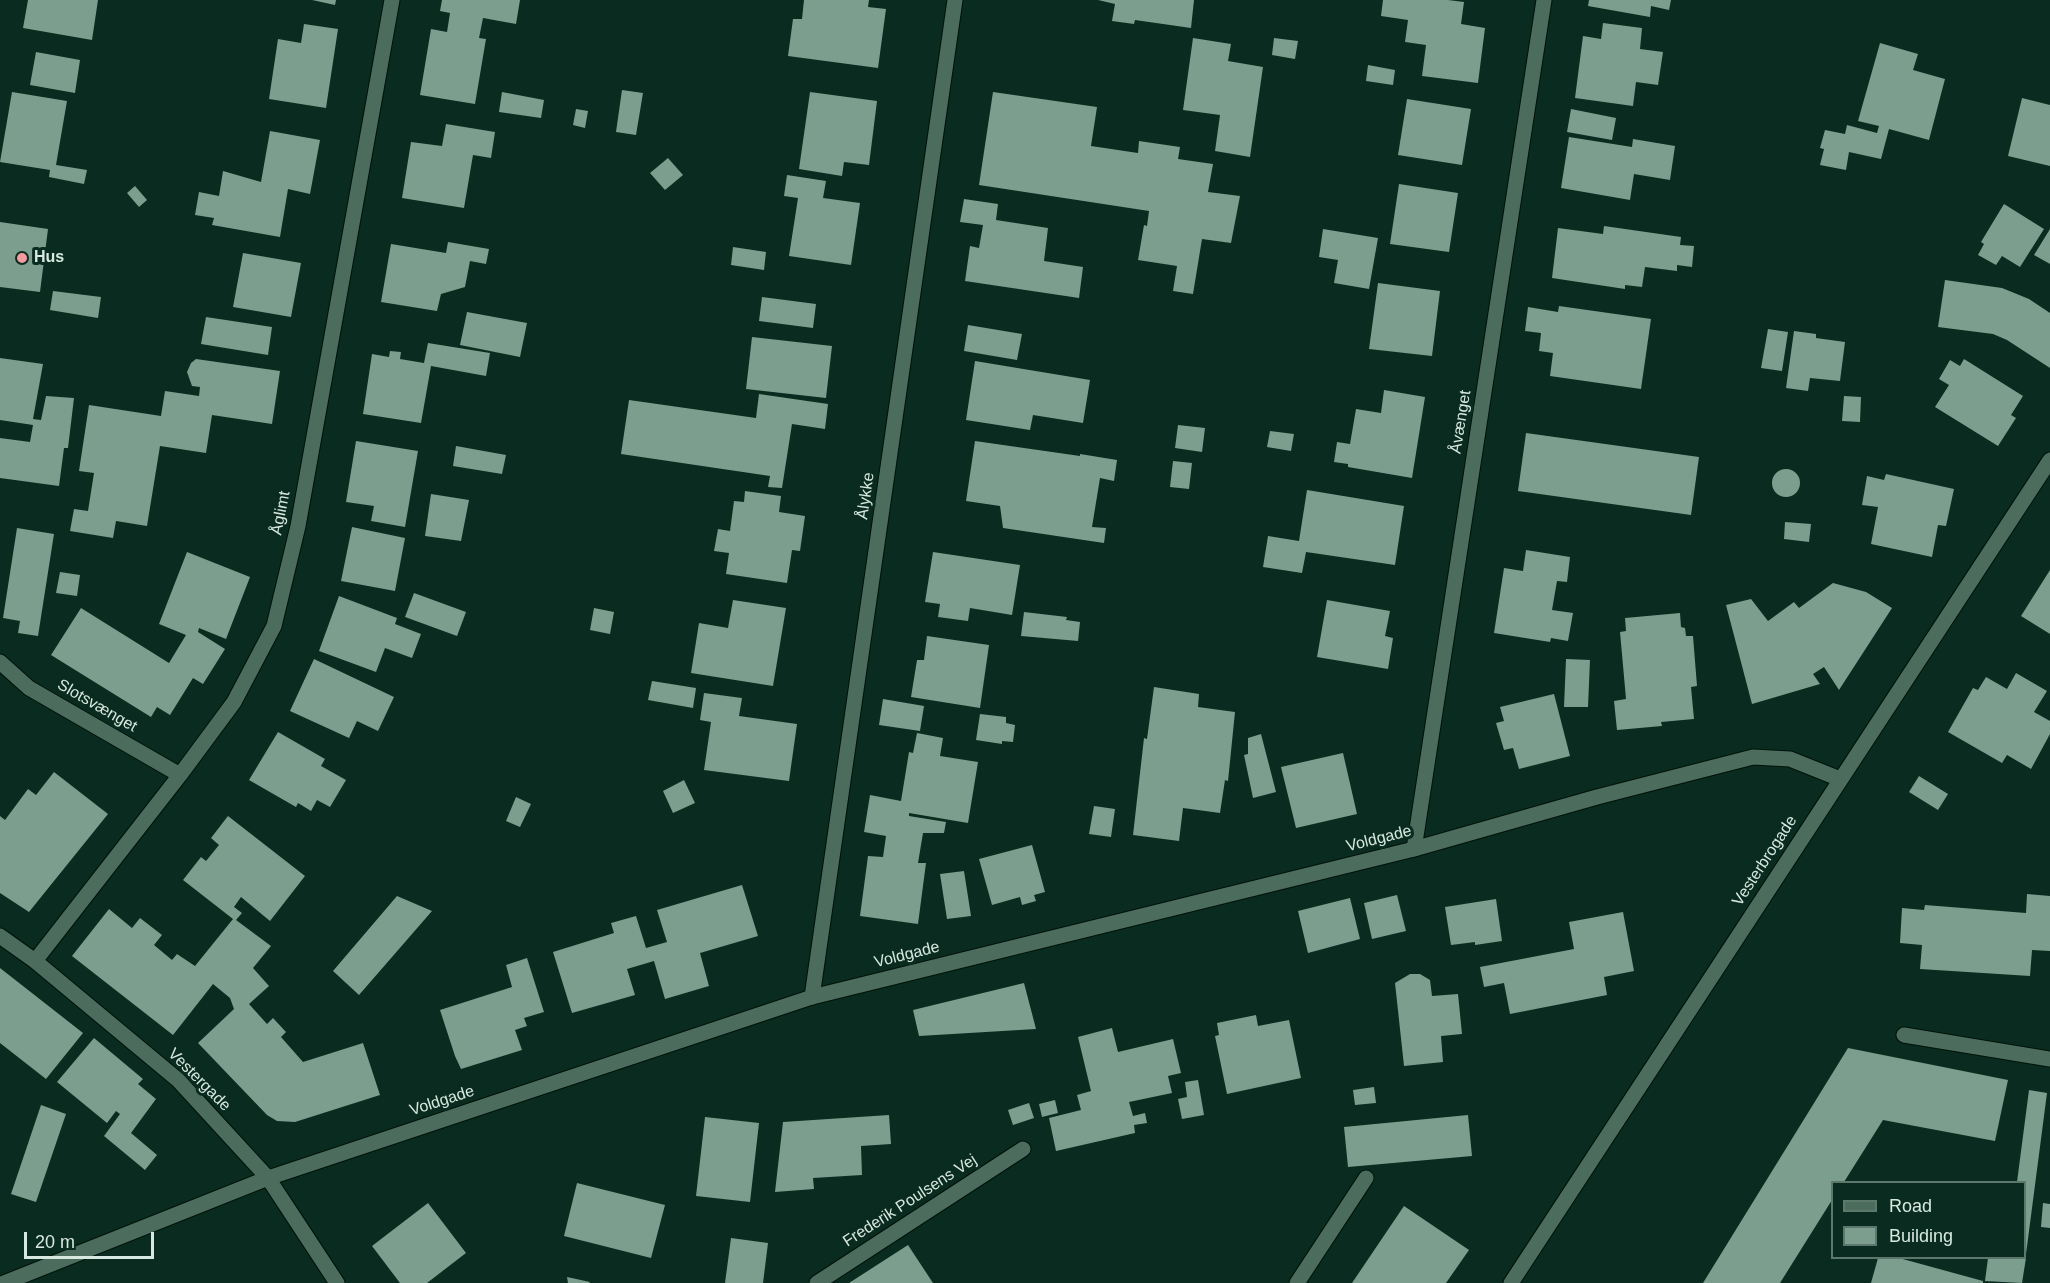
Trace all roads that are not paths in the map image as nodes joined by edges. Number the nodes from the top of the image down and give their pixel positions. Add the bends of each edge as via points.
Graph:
1 (392, 0) edge
2 (956, 0) edge
3 (1544, 0) edge
4 (2050, 460) edge
5 (2043, 482) edge
6 (0, 662) edge
7 (180, 775) junction
8 (1840, 779) junction
9 (1414, 849) junction
10 (0, 936) edge
11 (35, 961) junction
12 (812, 997) junction
13 (1904, 1035) dead end
14 (2050, 1059) edge
15 (1023, 1149) dead end
16 (268, 1178) junction
17 (1366, 1178) dead end
18 (4, 1283) edge
19 (337, 1283) edge
20 (817, 1283) edge
21 (1297, 1283) edge
22 (1511, 1283) edge

1 - 7 street, Åglimt via 298,526 273,626 234,702
2 - 12 street, Ålykke
3 - 9 street, Åvænget
4 - 5 street, Vesterbrogade
5 - 8 street, Vesterbrogade
6 - 7 street, Slotsvænget via 29,688
7 - 11 street, Åglimt
8 - 9 street, Voldgade via 1790,759 1753,757
8 - 22 street, Vesterbrogade
9 - 12 street, Voldgade
10 - 11 street, Vestergade
11 - 16 street, Vestergade via 178,1080
12 - 16 street, Voldgade
13 - 14 street
15 - 20 street, Frederik Poulsens Vej
16 - 18 street, Voldgade
16 - 19 street, Vestergade
17 - 21 street

